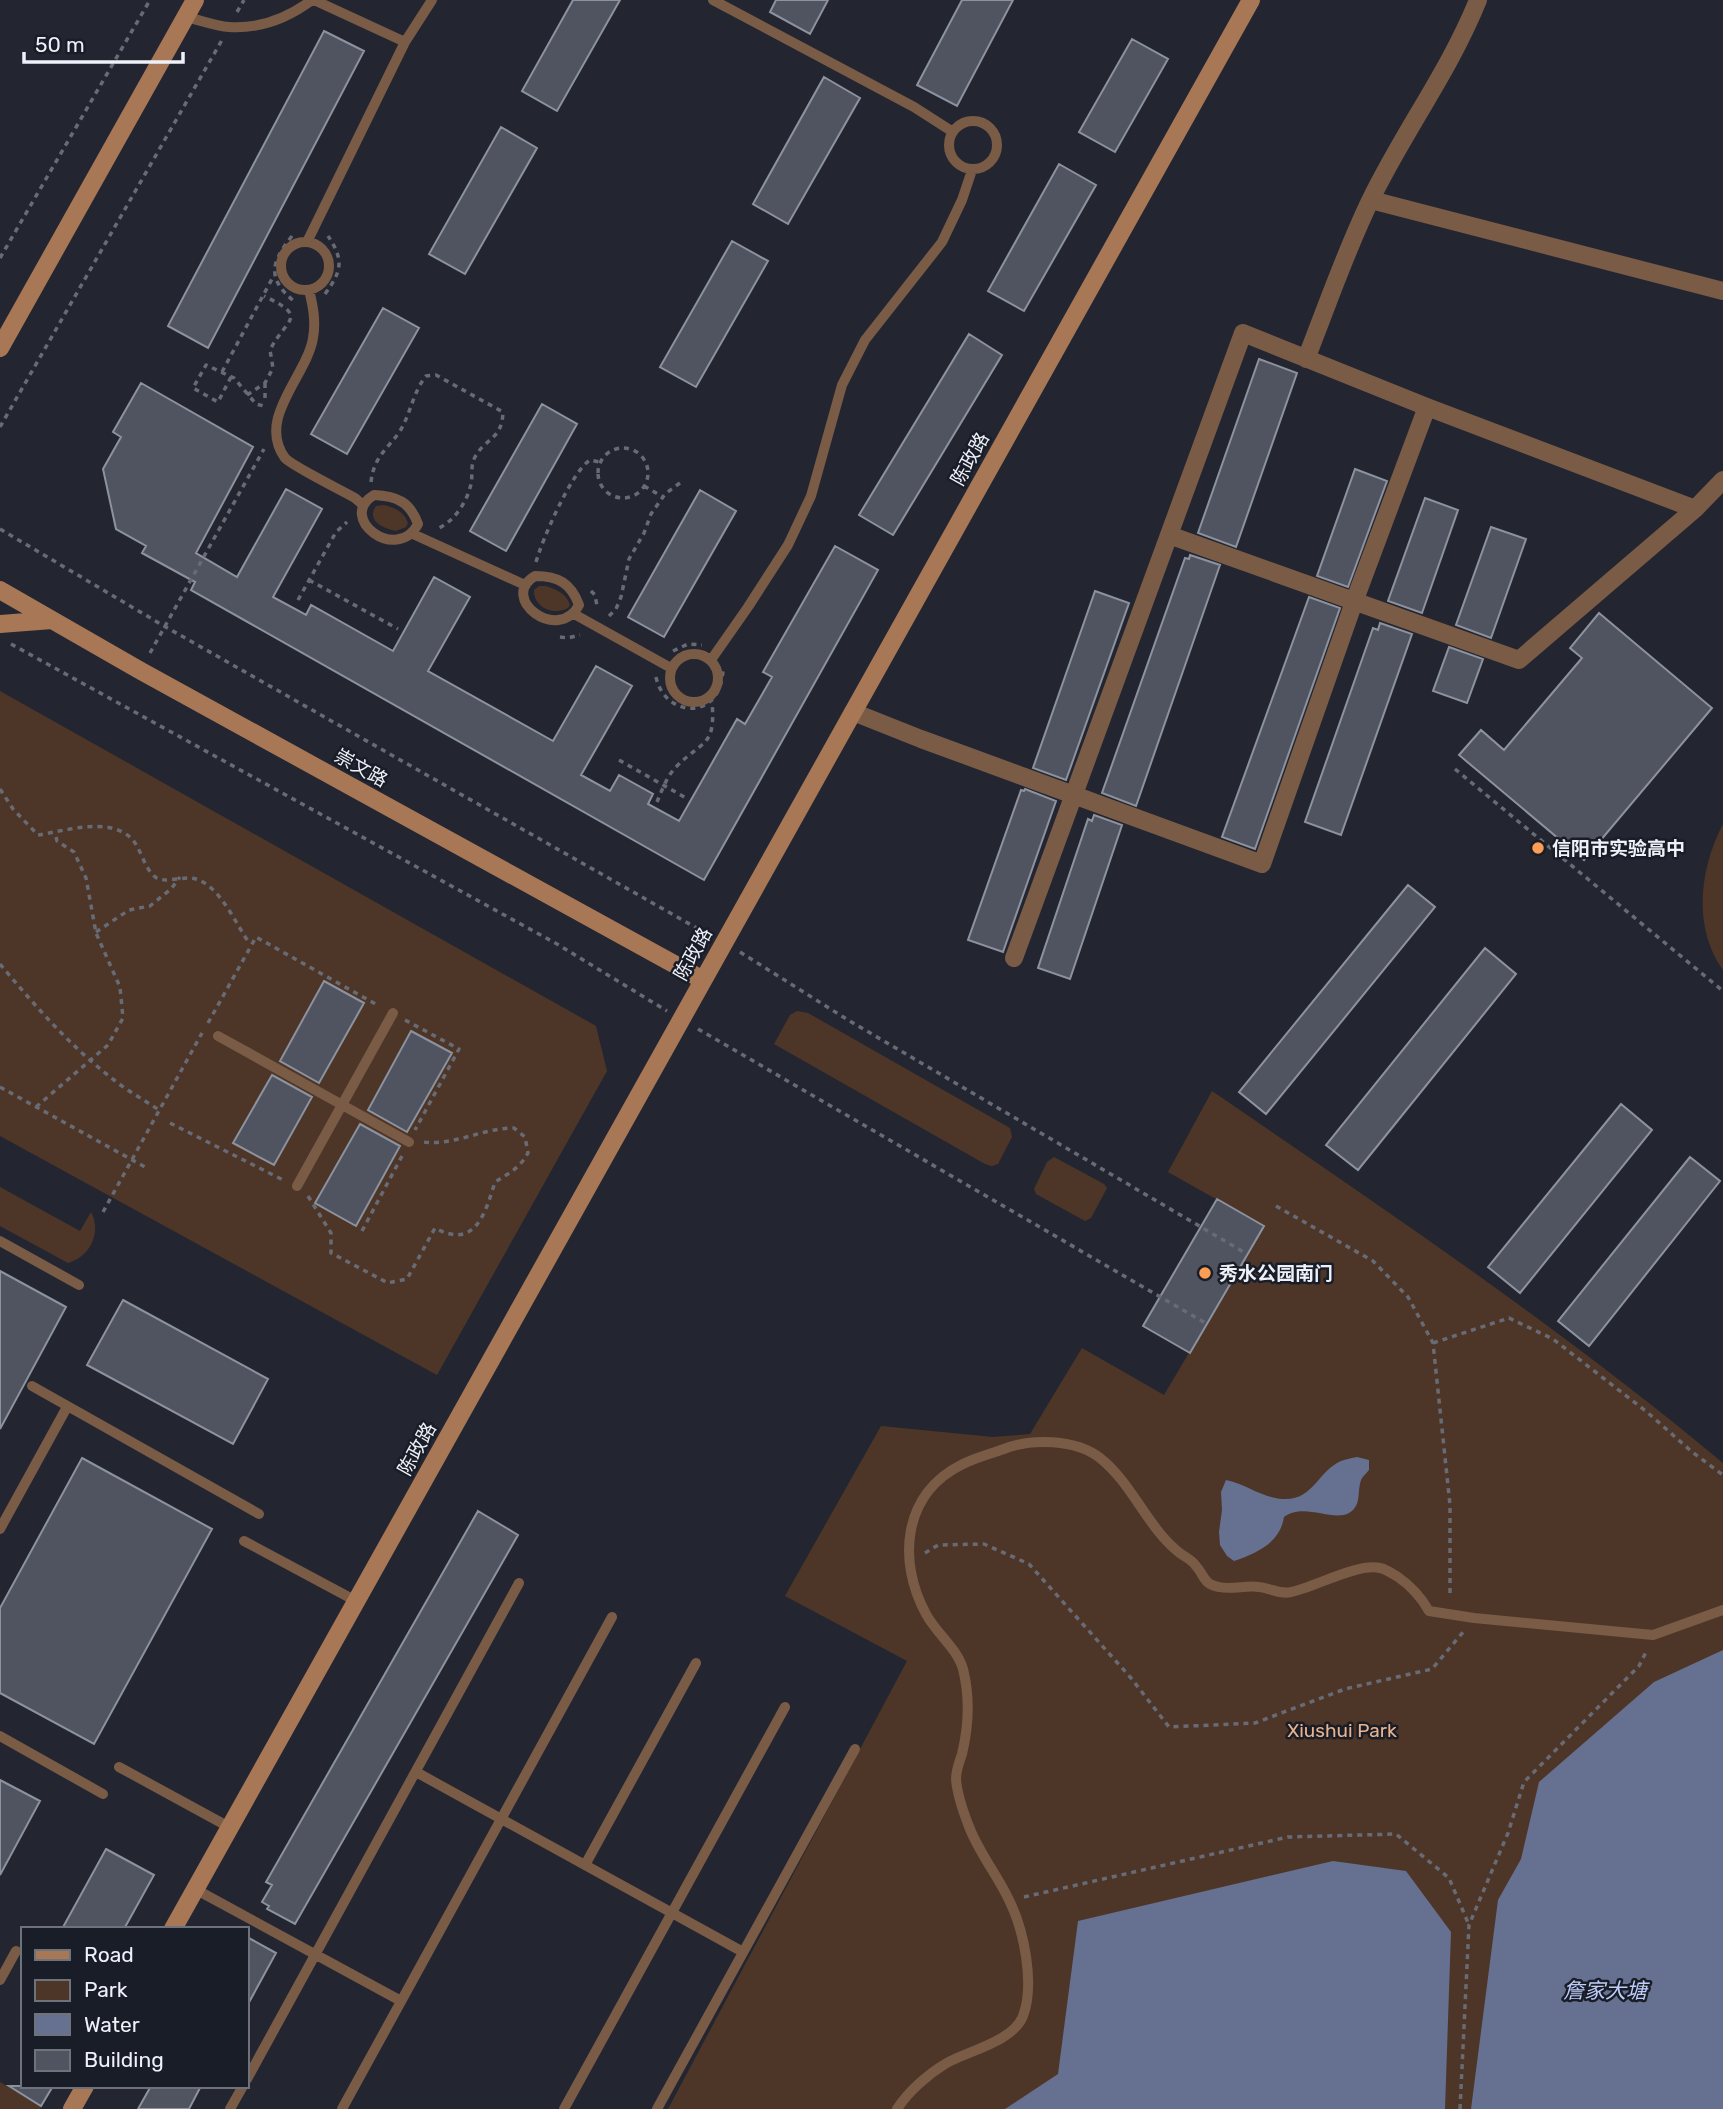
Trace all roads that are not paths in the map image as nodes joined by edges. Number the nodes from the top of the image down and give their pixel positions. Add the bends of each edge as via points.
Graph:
1 (195, 0) edge
2 (313, 0) edge
3 (432, 0) edge
4 (713, 0) edge
5 (1251, 0) edge
6 (1478, 0) edge
7 (186, 17) junction
8 (405, 41) junction
9 (953, 132) junction
10 (972, 170) junction
11 (1371, 200) junction
12 (307, 243) junction
13 (309, 290) junction
14 (1723, 291) edge
15 (0, 348) edge
16 (1306, 359) junction
17 (1427, 407) junction
18 (1723, 480) edge
19 (361, 503) junction
20 (1695, 509) junction
21 (413, 534) junction
22 (1169, 535) junction
23 (525, 585) junction
24 (0, 590) edge
25 (1354, 602) junction
26 (574, 614) junction
27 (52, 620) junction
28 (0, 624) edge
29 (711, 660) junction
30 (671, 668) junction
31 (853, 712) junction
32 (1074, 794) junction
33 (1014, 958) dead end
34 (703, 980) junction
35 (393, 1013) dead end
36 (218, 1036) dead end
37 (342, 1105) junction
38 (409, 1142) dead end
39 (297, 1186) road end
40 (0, 1241) edge
41 (79, 1286) dead end
42 (32, 1386) dead end
43 (67, 1407) junction
44 (259, 1514) dead end
45 (0, 1529) edge
46 (244, 1541) dead end
47 (520, 1583) dead end
48 (356, 1601) junction
49 (1723, 1610) edge
50 (612, 1617) dead end
51 (696, 1663) dead end
52 (785, 1707) dead end
53 (0, 1736) edge
54 (855, 1749) dead end
55 (118, 1767) dead end
56 (416, 1772) junction
57 (103, 1794) dead end
58 (502, 1819) junction
59 (229, 1827) junction
60 (585, 1865) junction
61 (195, 1889) junction
62 (672, 1913) junction
63 (174, 1927) edge
64 (16, 1951) dead end
65 (743, 1952) junction
66 (316, 1954) junction
67 (0, 1980) edge
68 (401, 2001) junction
69 (248, 2077) edge
70 (84, 2088) edge
71 (242, 2088) edge
72 (72, 2109) edge
73 (230, 2109) edge
74 (342, 2109) edge
75 (564, 2109) edge
76 (657, 2109) edge
77 (897, 2109) edge

1 - 7 street
2 - 7 lane via 292,15 264,24 229,27
2 - 8 lane
3 - 8 lane
4 - 9 lane
5 - 31 street, 陈政路
6 - 11 street
7 - 15 street
8 - 12 lane
9 - 10 lane via 948,147 952,158
9 - 10 lane via 968,121 980,121 996,137 993,159
10 - 29 lane via 942,242 865,341 842,385 811,496 788,545
11 - 14 street
11 - 16 street
12 - 13 lane via 322,248 330,270 326,281
12 - 13 lane via 290,247 281,269 293,288
13 - 19 lane via 315,314 313,338 308,358 280,411 279,443 286,459
16 - 17 street
16 - 22 street via 1243,333
17 - 20 street
17 - 25 street
18 - 20 street
19 - 21 lane via 369,531 395,540
19 - 21 lane via 374,495 404,503 413,510 418,524
20 - 25 street via 1519,660
21 - 23 lane
22 - 25 street
22 - 32 street
23 - 26 lane via 530,611 556,621
23 - 26 lane via 535,576 565,583 574,590 579,605
24 - 27 street, 崇文路
25 - 32 street via 1262,864
26 - 30 lane
27 - 28 street
27 - 34 street, 崇文路
29 - 30 lane via 689,653
29 - 30 lane via 717,670 714,692 693,703 673,691
31 - 32 street
31 - 34 street, 陈政路
32 - 33 street
34 - 48 street, 陈政路
35 - 37 lane
36 - 37 lane
37 - 38 lane
37 - 39 lane
40 - 41 lane
42 - 43 lane
43 - 44 lane
43 - 45 lane
46 - 48 lane
47 - 56 lane
48 - 59 street, 陈政路
49 - 77 lane via 1653,1635 1429,1611 1406,1583 1378,1567 1342,1574 1288,1594 1257,1586 1220,1588 1203,1579 1196,1566 1157,1531 1100,1458 1081,1448 1040,1440 962,1464 931,1488 913,1515 910,1561 922,1606 959,1658 963,1671 969,1707 956,1782 968,1825 1010,1901 1025,1949 1027,1998 1022,2019 1007,2034 945,2064
50 - 58 lane
51 - 60 lane
52 - 62 lane
53 - 57 lane
54 - 65 lane
55 - 59 lane
56 - 58 lane
56 - 66 lane
58 - 60 lane
58 - 68 lane
59 - 61 street, 陈政路
60 - 62 lane
61 - 63 street, 陈政路
61 - 66 lane
62 - 65 lane
62 - 75 lane
64 - 67 lane
65 - 76 lane
66 - 68 lane
66 - 69 lane
68 - 74 lane
70 - 72 street
71 - 73 lane

